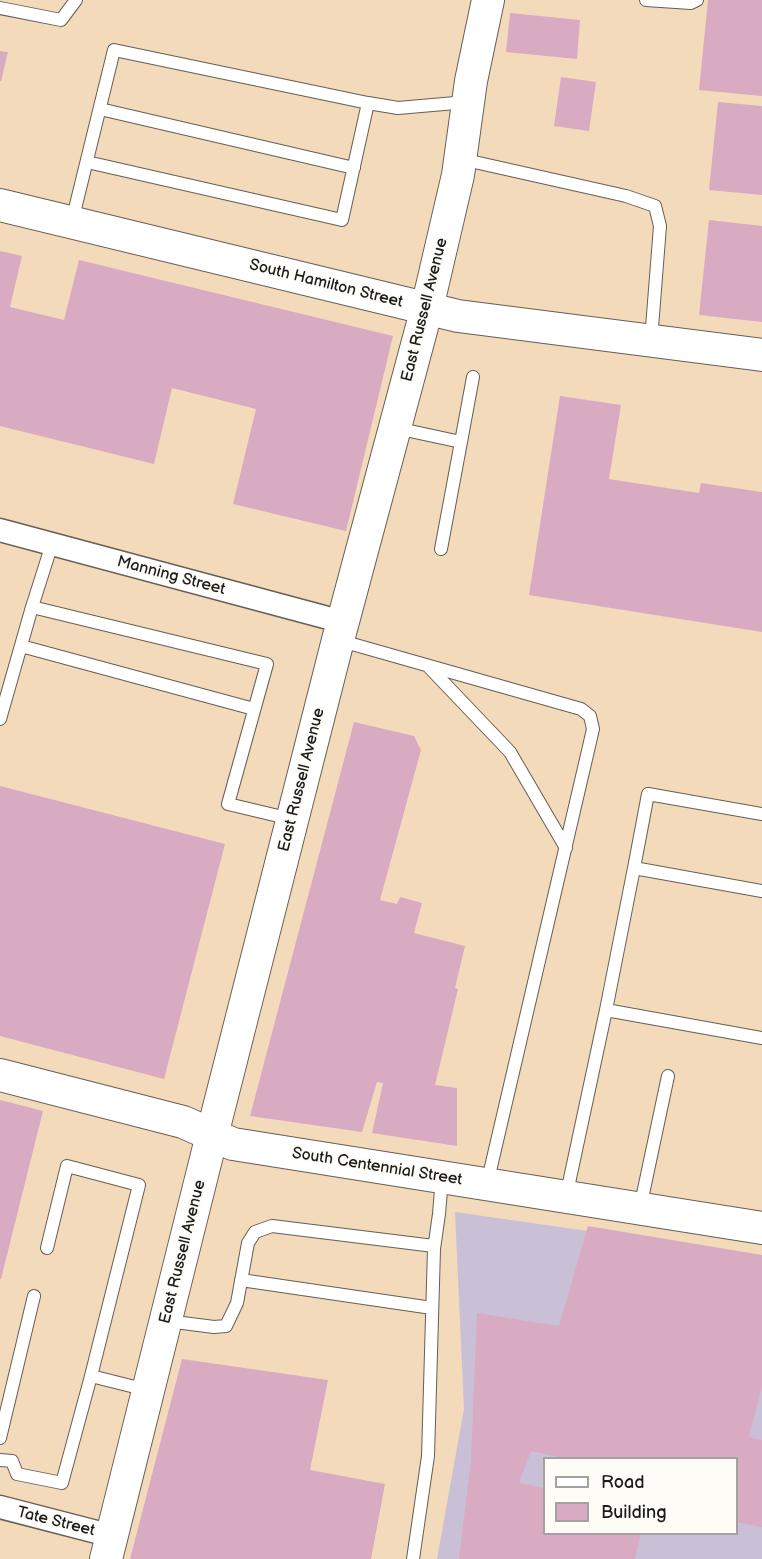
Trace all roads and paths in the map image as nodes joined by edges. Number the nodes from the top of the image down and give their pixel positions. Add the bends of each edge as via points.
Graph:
1 (76, 0) edge
2 (488, 0) edge
3 (646, 0) edge
4 (697, 0) edge
5 (22, 6) edge
6 (0, 8) edge
7 (468, 101) junction
8 (368, 103) junction
9 (100, 109) junction
10 (461, 159) junction
11 (87, 162) junction
12 (354, 168) junction
13 (0, 205) edge
14 (72, 222) junction
15 (427, 309) junction
16 (651, 342) junction
17 (762, 355) edge
18 (473, 377) dead end
19 (395, 428) junction
20 (461, 442) junction
21 (0, 530) edge
22 (52, 544) junction
23 (441, 549) dead end
24 (32, 607) junction
25 (340, 631) junction
26 (21, 646) junction
27 (428, 666) junction
28 (254, 709) junction
29 (0, 719) edge
30 (762, 814) edge
31 (292, 819) junction
32 (566, 848) junction
33 (634, 868) junction
34 (762, 891) edge
35 (606, 1010) junction
36 (762, 1038) edge
37 (0, 1075) edge
38 (668, 1076) dead end
39 (212, 1135) junction
40 (442, 1178) junction
41 (487, 1185) junction
42 (566, 1197) junction
43 (640, 1209) junction
44 (762, 1228) edge
45 (434, 1246) junction
46 (47, 1248) dead end
47 (241, 1280) junction
48 (34, 1296) dead end
49 (432, 1308) junction
50 (165, 1320) junction
51 (91, 1376) junction
52 (148, 1390) junction
53 (0, 1438) edge
54 (0, 1460) edge
55 (0, 1507) edge
56 (109, 1547) edge
57 (413, 1559) edge

1 - 5 lane via 61,20
2 - 7 main road, East Russell Avenue
3 - 4 lane
5 - 6 lane
7 - 8 lane via 398,108
7 - 10 main road, East Russell Avenue
8 - 9 lane via 114,50
8 - 12 lane
9 - 11 lane
9 - 12 lane
10 - 15 main road, East Russell Avenue
10 - 16 lane via 655,206 660,226
11 - 12 lane via 342,220
11 - 14 lane
13 - 14 main road, South Hamilton Street
14 - 15 main road, South Hamilton Street
15 - 16 main road, South Hamilton Street
15 - 19 main road, East Russell Avenue
16 - 17 main road, South Hamilton Street
18 - 20 lane
19 - 20 lane
19 - 25 main road, East Russell Avenue
20 - 23 lane
21 - 22 street, Manning Street
22 - 24 lane
22 - 25 street, Manning Street
24 - 26 lane
24 - 28 lane via 267,664
25 - 27 lane
25 - 31 main road, East Russell Avenue
26 - 28 lane
26 - 29 lane
27 - 32 lane via 510,752
27 - 32 lane via 581,709 590,716 593,729
28 - 31 lane via 228,804
30 - 33 lane via 648,794
31 - 39 main road, East Russell Avenue
32 - 41 lane
33 - 34 lane
33 - 35 lane
35 - 36 lane
35 - 42 lane
37 - 39 main road, South Centennial Street via 183,1122
38 - 43 lane
39 - 40 main road, South Centennial Street via 233,1144
39 - 50 main road, East Russell Avenue
40 - 41 main road, South Centennial Street
40 - 45 lane
41 - 42 main road, South Centennial Street
42 - 43 main road, South Centennial Street
43 - 44 main road, South Centennial Street
45 - 47 lane via 272,1226 255,1232 248,1243
45 - 49 lane
46 - 51 lane via 67,1166 139,1185
47 - 49 lane
47 - 50 lane via 237,1303 226,1326
48 - 53 lane
49 - 57 lane via 428,1456
50 - 52 main road, East Russell Avenue
51 - 52 lane
51 - 54 lane via 62,1484 17,1474 12,1461
52 - 56 main road, East Russell Avenue
55 - 56 street, Tate Street

